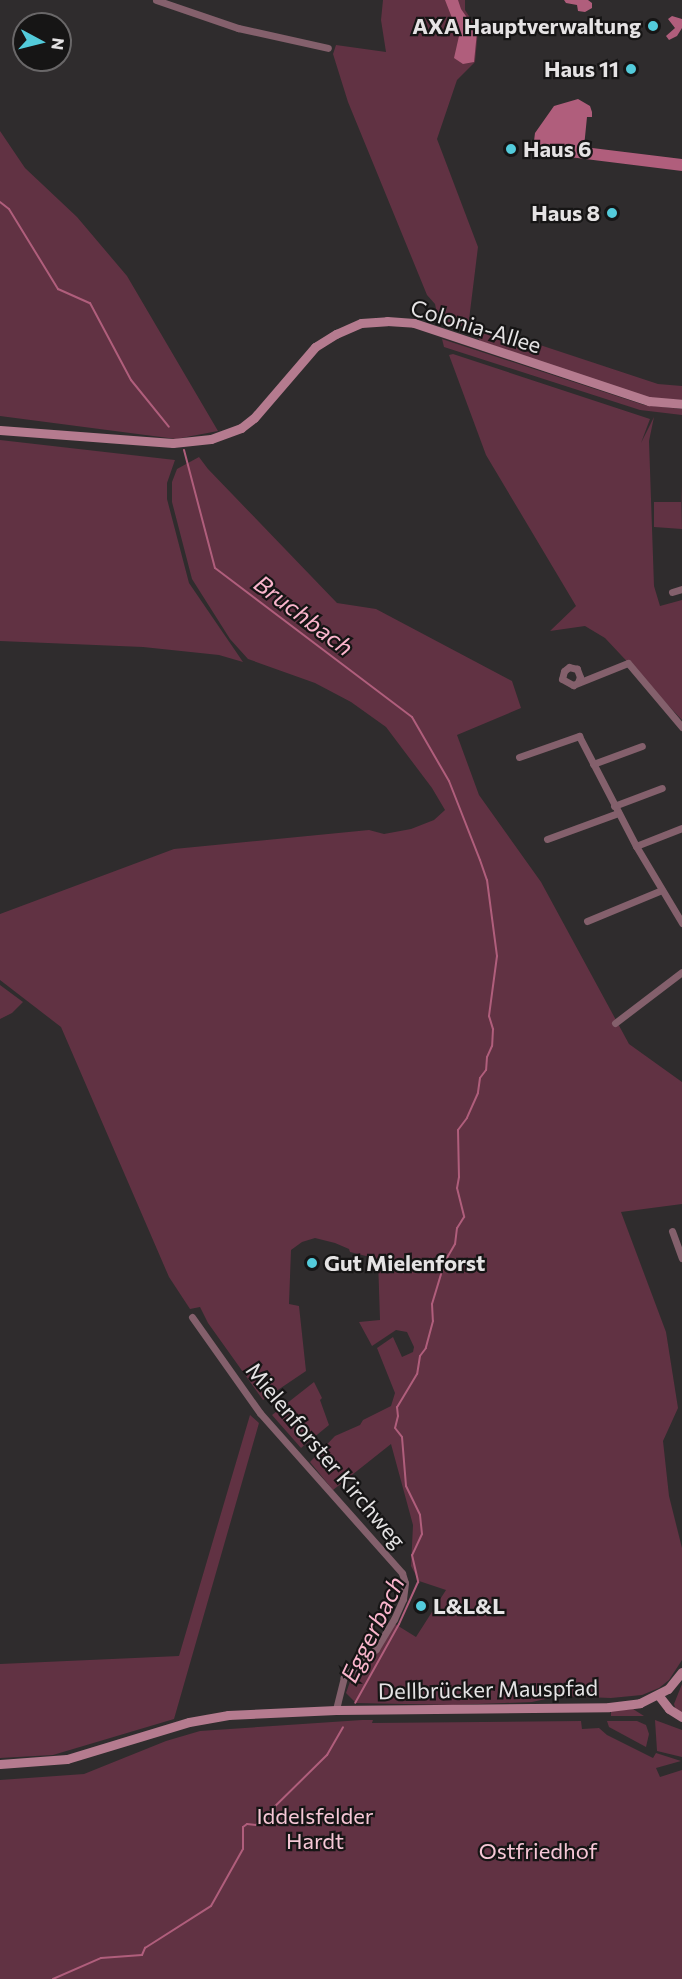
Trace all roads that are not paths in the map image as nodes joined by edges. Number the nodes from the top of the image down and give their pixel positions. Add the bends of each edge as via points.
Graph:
1 (156, 0) edge
2 (328, 48) dead end
3 (682, 404) edge
4 (0, 430) edge
5 (682, 589) edge
6 (672, 592) dead end
7 (578, 682) dead end
8 (682, 727) edge
9 (642, 746) dead end
10 (519, 757) dead end
11 (593, 764) junction
12 (662, 788) dead end
13 (614, 806) junction
14 (618, 813) junction
15 (682, 828) edge
16 (548, 839) dead end
17 (636, 846) junction
18 (662, 890) junction
19 (587, 921) dead end
20 (682, 923) edge
21 (682, 972) edge
22 (615, 1023) dead end
23 (672, 1231) dead end
24 (682, 1258) edge
25 (192, 1317) dead end
26 (682, 1672) edge
27 (658, 1696) junction
28 (336, 1710) junction
29 (682, 1717) edge
30 (0, 1764) edge

1 - 2 street via 238,28
3 - 4 main road, Colonia-Allee via 650,401 414,323 387,321 361,323 315,347 254,418 211,440 173,443
5 - 6 street
7 - 8 street via 628,663
9 - 11 street
10 - 11 street via 579,736
11 - 13 street
12 - 13 street
13 - 14 street
14 - 16 street
14 - 17 street
15 - 17 street
17 - 18 street
18 - 19 street
18 - 20 street
21 - 22 street
23 - 24 street
25 - 28 street, Mielenforster Kirchweg via 260,1413 402,1573 403,1599 394,1619 376,1649 344,1677
26 - 27 main road, Dellbrücker Mauspfad
27 - 28 main road, Dellbrücker Mauspfad via 640,1703 605,1707
27 - 29 main road
28 - 30 main road, Dellbrücker Mauspfad via 203,1718 67,1759

